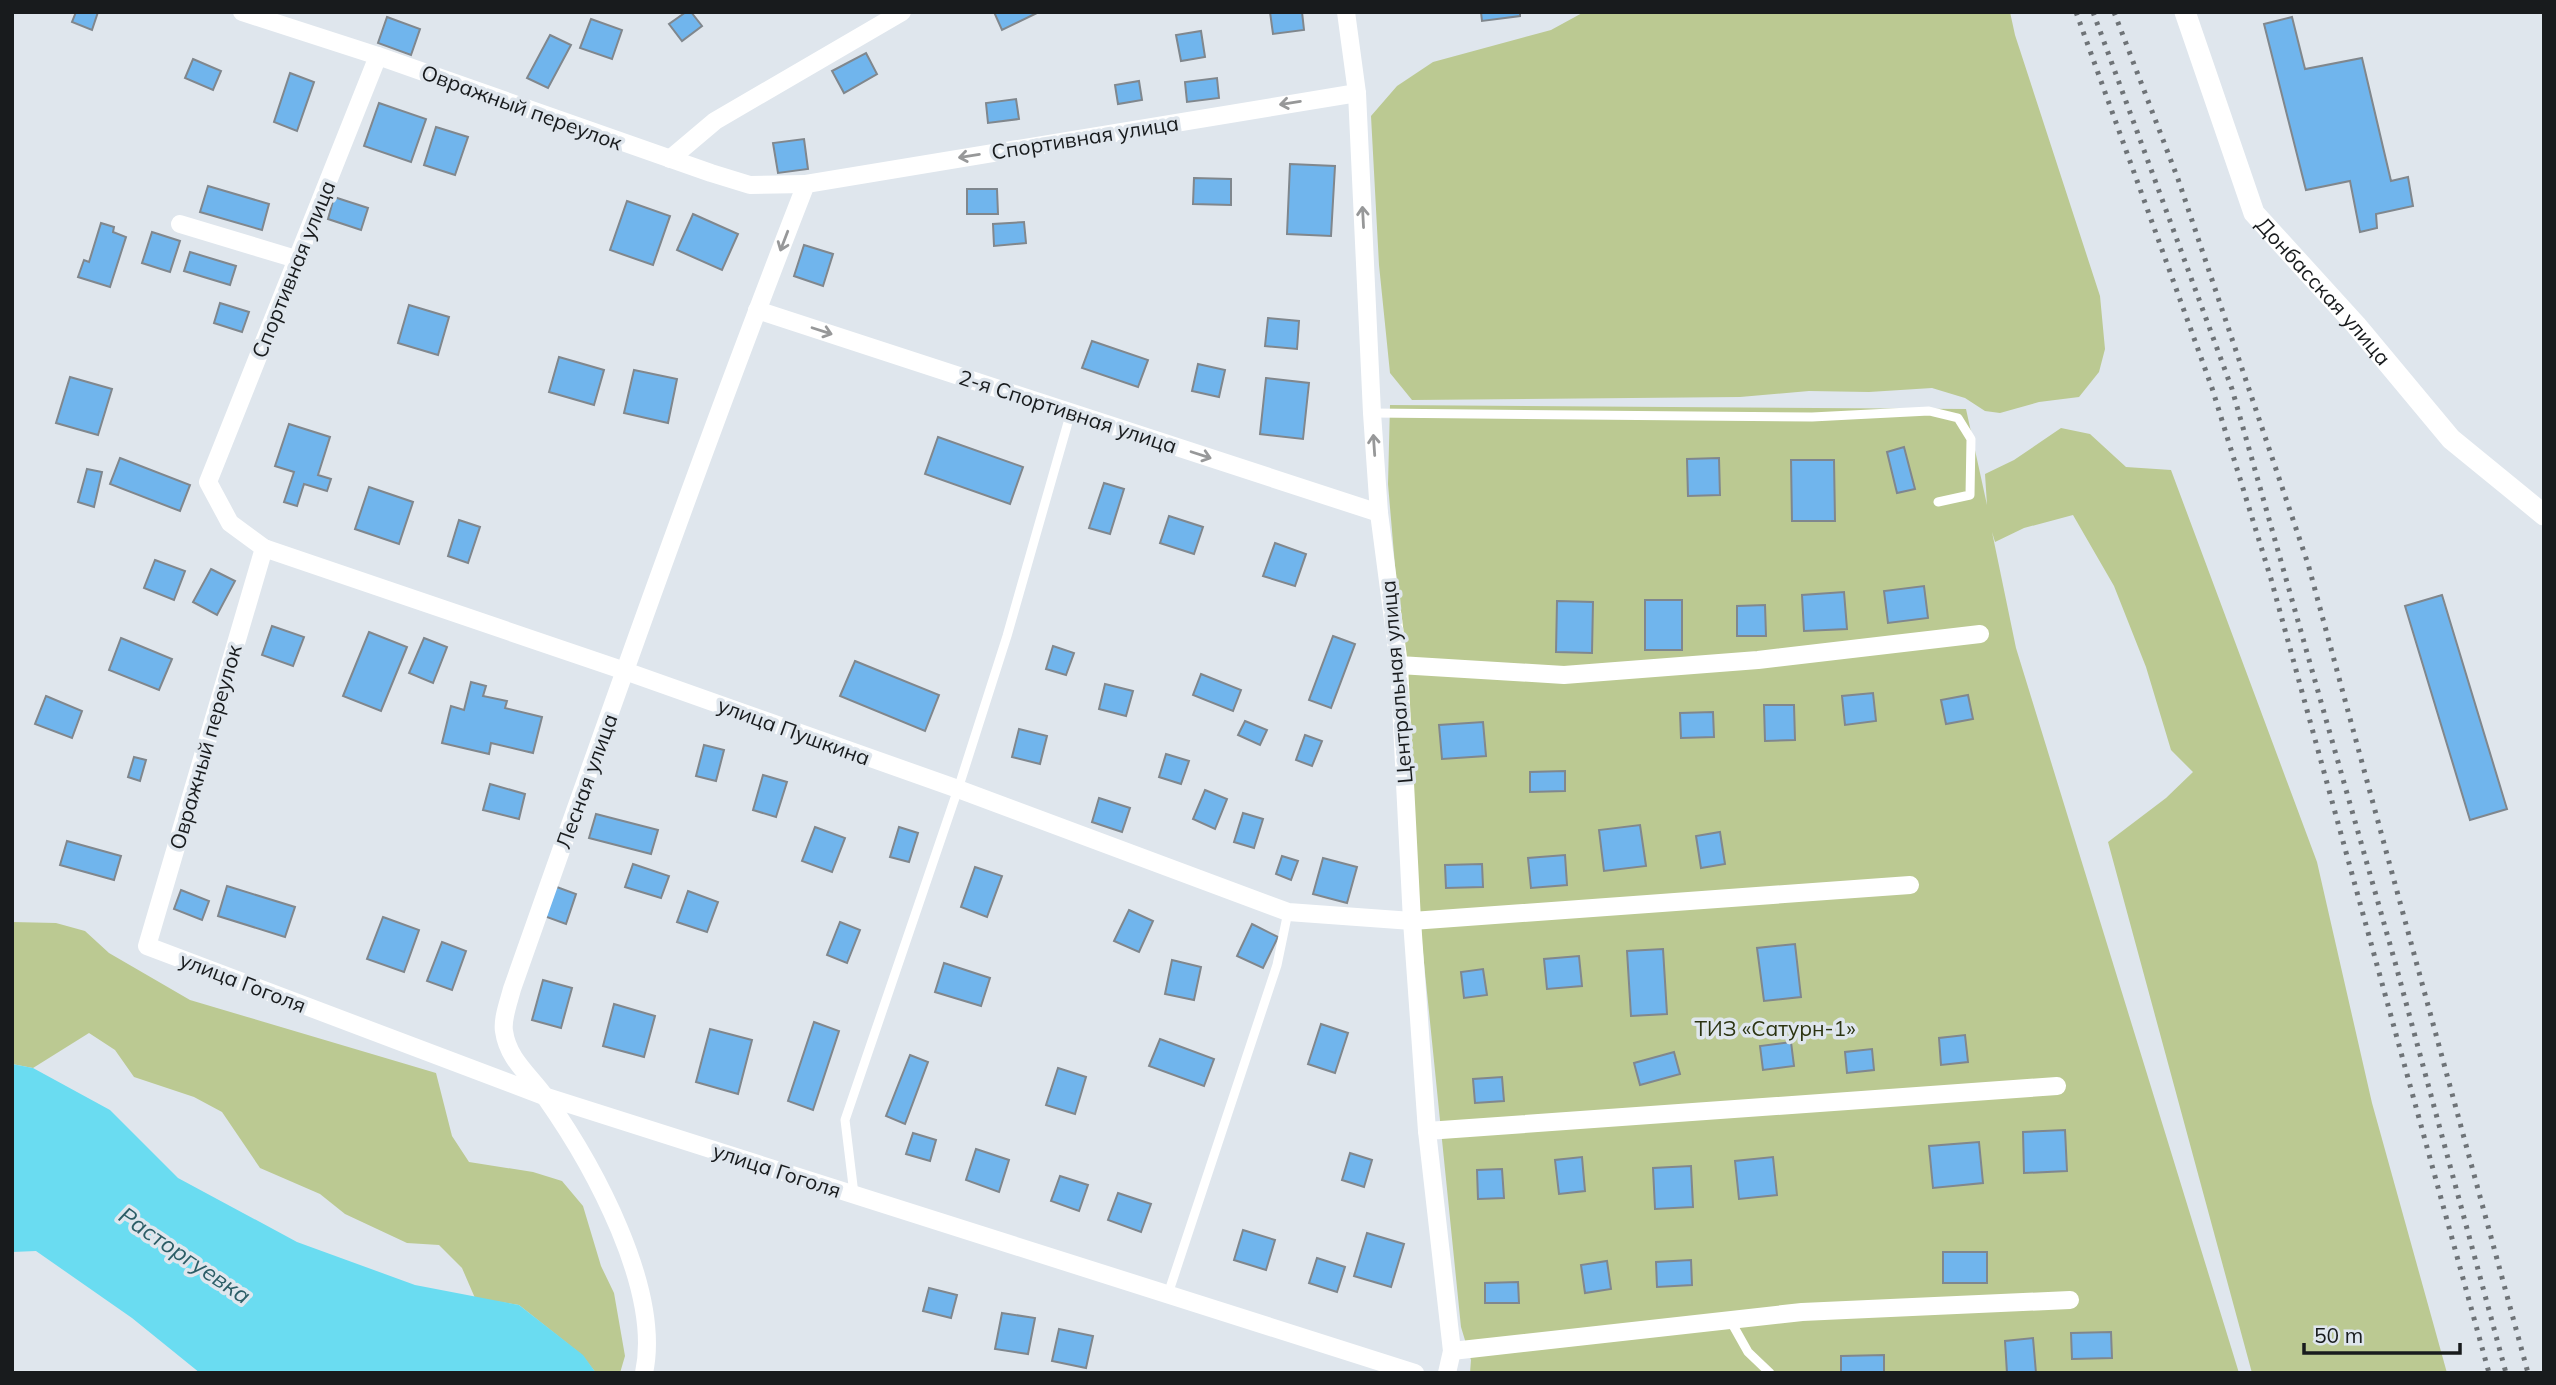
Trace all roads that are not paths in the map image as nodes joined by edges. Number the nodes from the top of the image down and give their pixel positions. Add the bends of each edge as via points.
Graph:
1 (242, 12) edge
2 (902, 12) edge
3 (1346, 12) edge
4 (2185, 12) edge
5 (378, 56) junction
6 (1357, 93) junction
7 (670, 159) junction
8 (809, 183) junction
9 (180, 224) dead end
10 (296, 259) junction
11 (757, 310) junction
12 (1070, 412) junction
13 (1372, 413) junction
14 (208, 482) joint
15 (1938, 502) dead end
16 (1379, 513) junction
17 (2544, 515) edge
18 (264, 548) junction
19 (1980, 634) dead end
20 (1399, 665) junction
21 (625, 671) junction
22 (958, 789) junction
23 (1910, 884) dead end
24 (1288, 912) junction
25 (1412, 921) junction
26 (147, 946) joint
27 (2057, 1086) dead end
28 (544, 1096) junction
29 (1427, 1131) junction
30 (854, 1194) junction
31 (1168, 1294) junction
32 (2070, 1300) dead end
33 (1730, 1320) junction
34 (1452, 1351) junction
35 (644, 1373) edge
36 (1415, 1373) edge
37 (1447, 1373) edge
38 (1770, 1373) edge

1 - 5 street, Овражный переулок
2 - 7 street via 715,121
3 - 6 street, Центральная улица
4 - 17 street, Донбасская улица via 2254,213 2451,439
5 - 7 street, Овражный переулок
5 - 10 street, Спортивная улица
6 -> 8 street, Спортивная улица
13 -> 6 street, Центральная улица
7 - 8 street, Овражный переулок via 750,185
8 -> 11 street, Лесная улица
9 - 10 street
10 - 14 street, Спортивная улица
11 -> 12 street, 2-я Спортивная улица
11 - 21 street, Лесная улица
12 -> 16 street, 2-я Спортивная улица
12 - 22 lane
13 - 15 lane via 1812,417 1929,411 1958,418 1971,439 1970,495
16 -> 13 street, Центральная улица
14 - 18 street, улица Пушкина via 230,523
16 - 20 street, Центральная улица
18 - 21 street, улица Пушкина
18 - 26 street, Овражный переулок
19 - 20 street via 1758,660 1564,675
20 - 25 street, Центральная улица
21 - 22 street, улица Пушкина
21 - 28 street, Лесная улица via 512,989 503,1030 515,1062
22 - 24 street, улица Пушкина
22 - 30 lane via 845,1121
23 - 25 street, улица Пушкина
24 - 25 street, улица Пушкина
24 - 31 lane via 1277,965
25 - 29 street, Центральная улица
26 - 28 street, улица Гоголя
27 - 29 street
28 - 30 street, улица Гоголя
28 - 35 street, Лесная улица via 584,1157 610,1209 640,1289 648,1354
29 - 34 street, Центральная улица
30 - 31 street, улица Гоголя
31 - 36 street, улица Гоголя
32 - 33 street via 1801,1311
33 - 34 street
33 - 38 lane via 1748,1352
34 - 37 street

